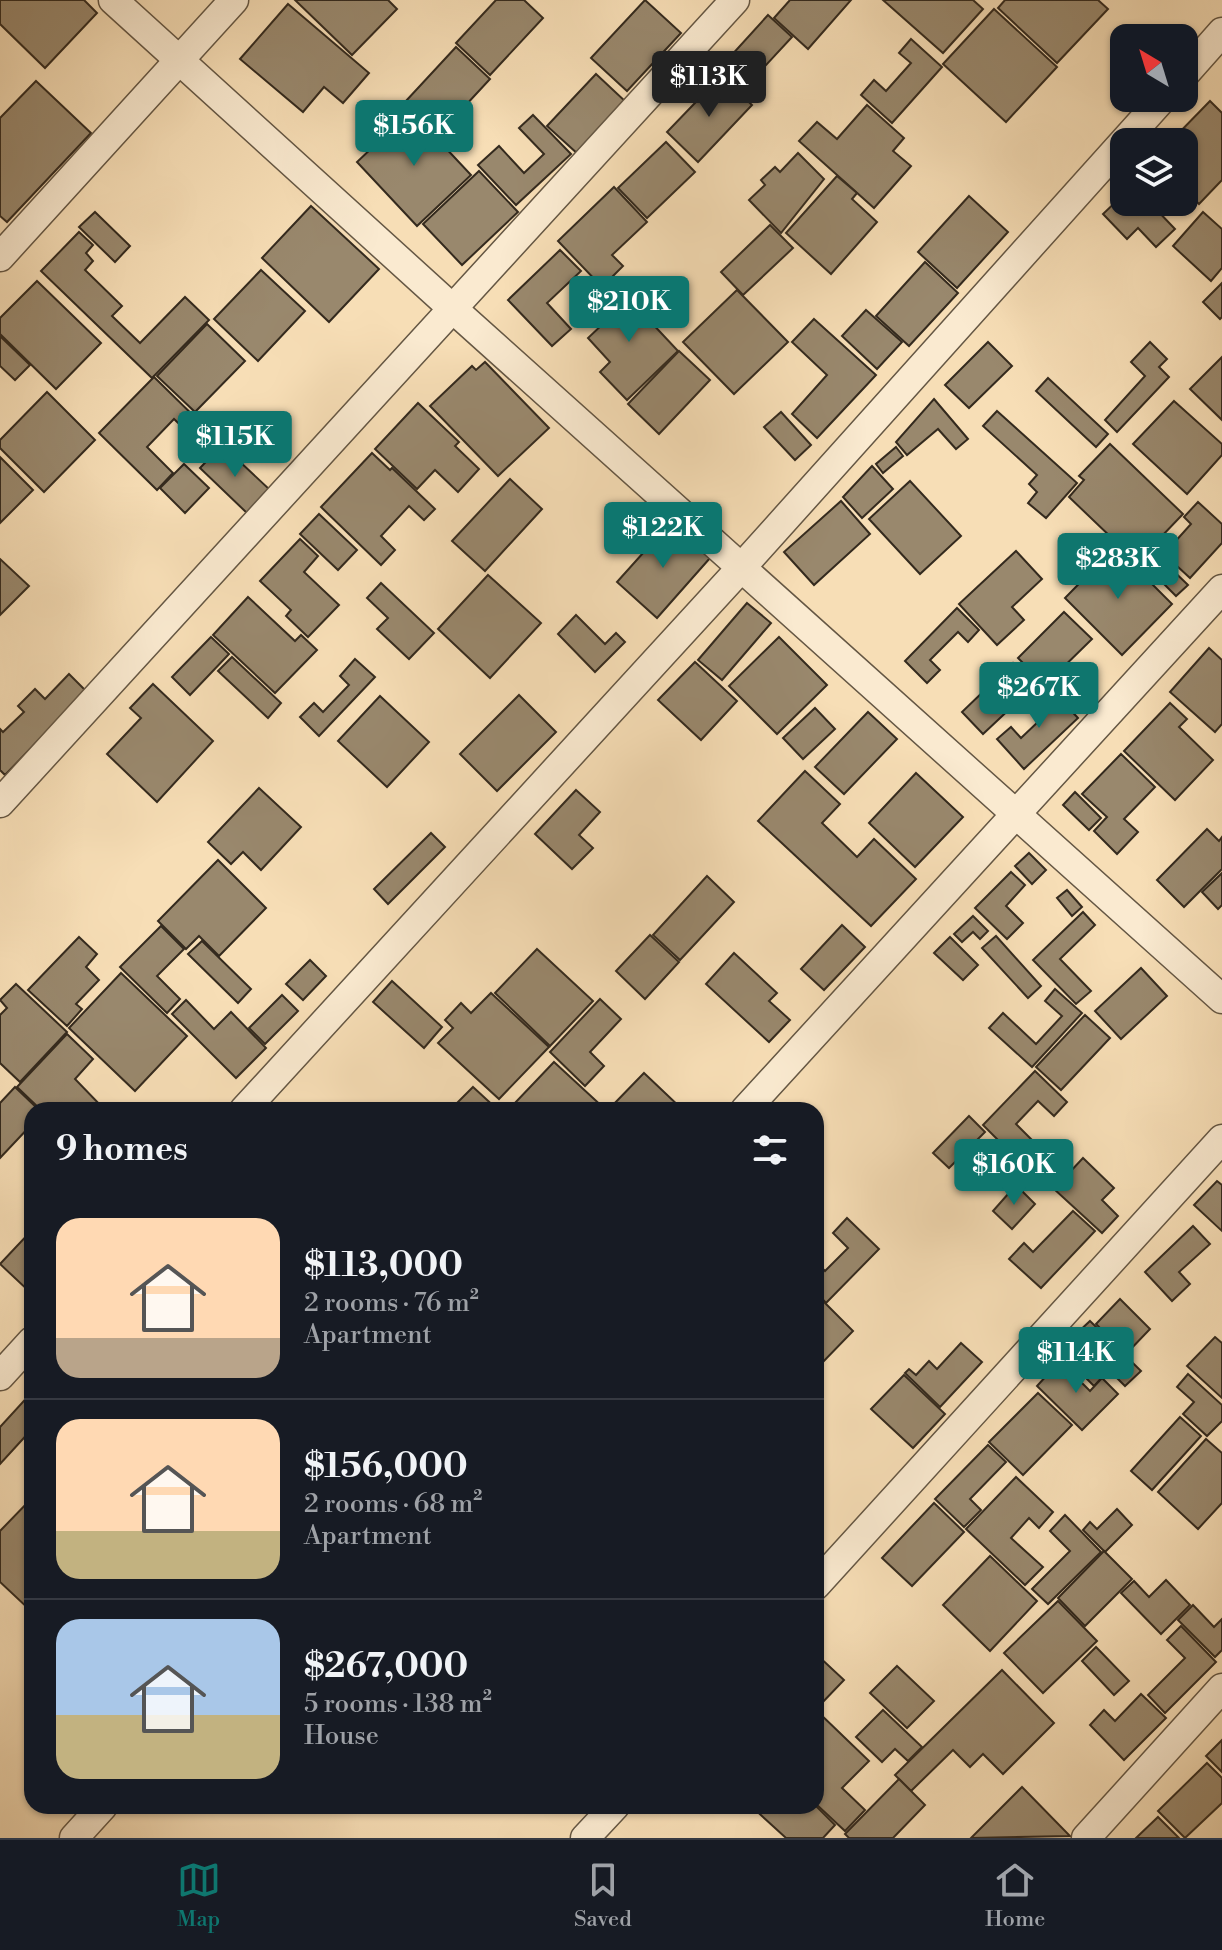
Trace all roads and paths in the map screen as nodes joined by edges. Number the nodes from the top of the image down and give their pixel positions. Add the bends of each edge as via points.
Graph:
1 (113, 0) edge
2 (234, 0) edge
3 (735, 0) edge
4 (1222, 32) edge
5 (1198, 59) edge
6 (179, 60) junction
7 (1150, 112) edge
8 (0, 257) edge
9 (452, 308) junction
10 (741, 568) junction
11 (1222, 589) edge
12 (0, 803) edge
13 (1017, 815) junction
14 (1222, 999) edge
15 (251, 1102) edge
16 (752, 1102) edge
17 (1222, 1139) edge
18 (24, 1350) edge
19 (0, 1376) edge
20 (824, 1576) edge
21 (1222, 1688) edge
22 (96, 1814) edge
23 (608, 1814) edge
24 (74, 1838) edge
25 (585, 1838) edge
26 (1086, 1838) edge

1 - 6 street
2 - 6 street
3 - 9 street
4 - 5 street
6 - 8 street
6 - 9 street
7 - 10 street
9 - 10 street
9 - 12 street
10 - 13 street
10 - 15 street
11 - 13 street
13 - 14 street
13 - 16 street
17 - 20 street
18 - 19 street
21 - 26 street
22 - 24 street
23 - 25 street

